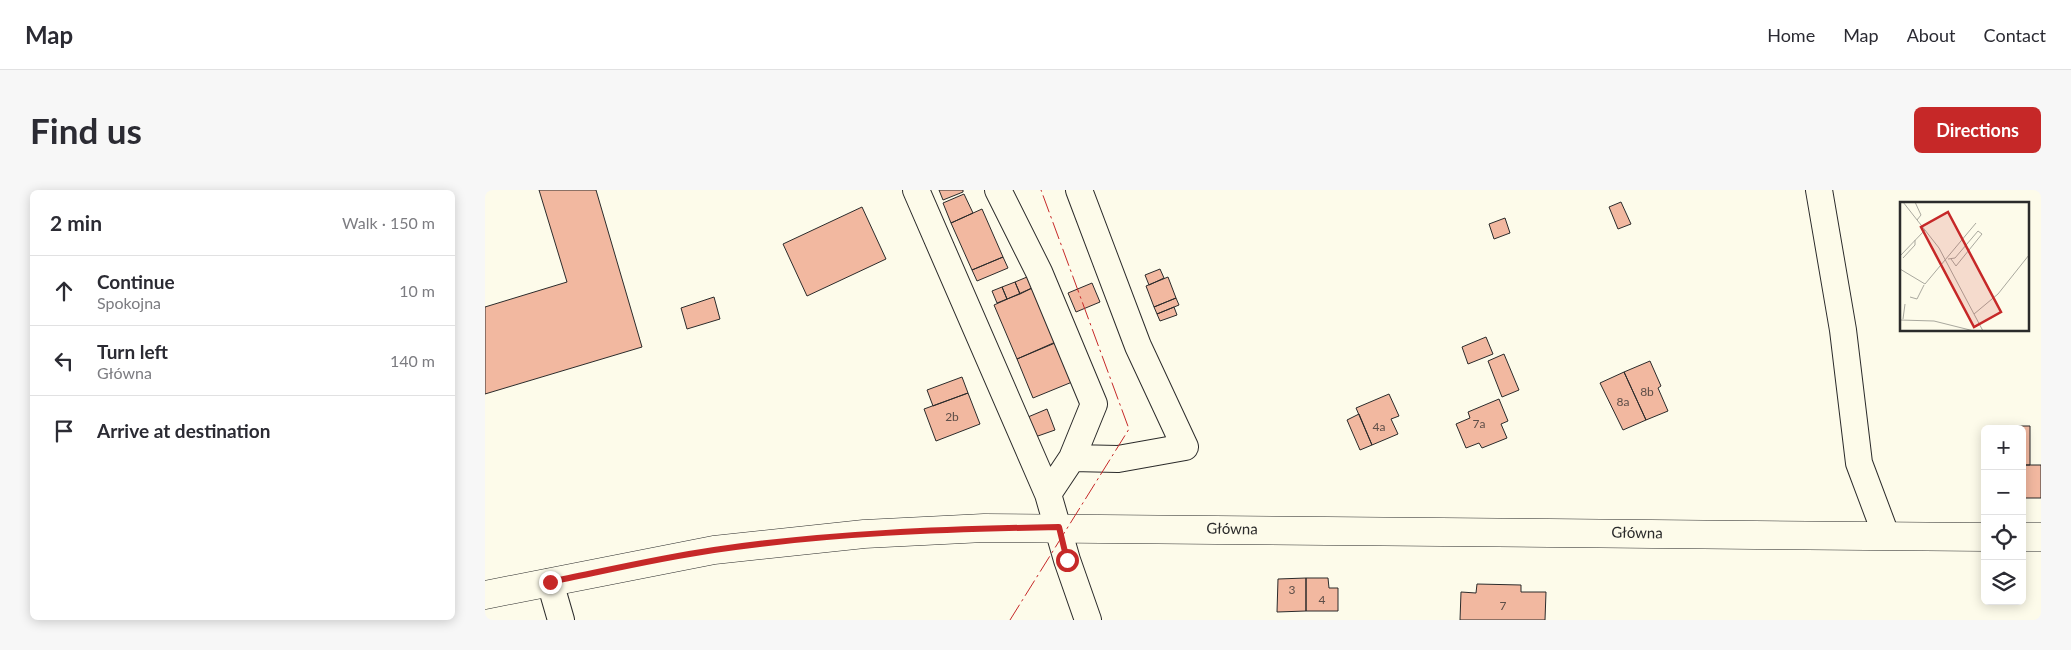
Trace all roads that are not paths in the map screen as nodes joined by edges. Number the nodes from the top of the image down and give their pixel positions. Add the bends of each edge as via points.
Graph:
1 (916, 190) edge
2 (998, 190) edge
3 (1079, 190) edge
4 (1819, 190) edge
5 (1072, 458) junction
6 (1048, 494) junction
7 (1059, 527) junction
8 (1886, 536) junction
9 (1981, 537) edge
10 (2026, 537) edge
11 (2041, 538) edge
12 (550, 582) junction
13 (485, 595) edge
14 (561, 620) edge
15 (1088, 620) edge

1 - 6 street
2 - 5 street via 1039,272 1094,404
3 - 5 street via 1138,346 1185,447 1118,459
4 - 8 street via 1843,330 1859,462
5 - 6 street
6 - 7 street
7 - 8 main road, Główna
7 - 12 main road, Główna via 965,529 785,541 714,550
7 - 15 street
8 - 9 main road, Główna
10 - 11 main road
12 - 13 main road, Główna
12 - 14 street

